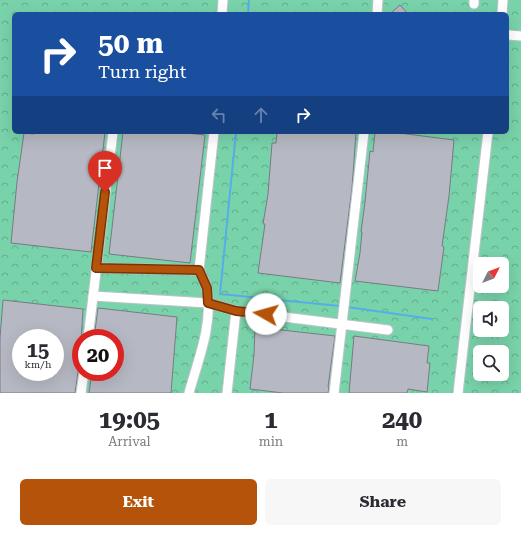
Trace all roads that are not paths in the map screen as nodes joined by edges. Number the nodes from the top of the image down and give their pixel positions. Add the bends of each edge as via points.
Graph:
1 (223, 0) edge
2 (378, 0) edge
3 (503, 0) edge
4 (222, 12) edge
5 (377, 12) edge
6 (502, 12) edge
7 (509, 35) edge
8 (521, 36) edge
9 (112, 134) edge
10 (214, 134) edge
11 (364, 134) edge
12 (488, 134) edge
13 (96, 268) junction
14 (199, 270) junction
15 (93, 296) junction
16 (208, 303) junction
17 (236, 311) junction
18 (342, 323) junction
19 (89, 329) edge
20 (388, 330) dead end
21 (83, 381) edge
22 (82, 393) edge
23 (189, 393) edge
24 (227, 393) edge
25 (334, 393) edge
26 (458, 393) edge

1 - 4 lane
2 - 5 lane
3 - 6 lane
7 - 8 lane
9 - 13 lane
10 - 14 lane
11 - 18 lane
12 - 26 lane
13 - 14 lane
13 - 15 lane
14 - 16 lane via 207,288
15 - 16 lane
15 - 19 lane
16 - 17 lane
16 - 23 lane via 206,334
17 - 18 lane
17 - 24 lane
18 - 20 lane
18 - 25 lane
21 - 22 lane

